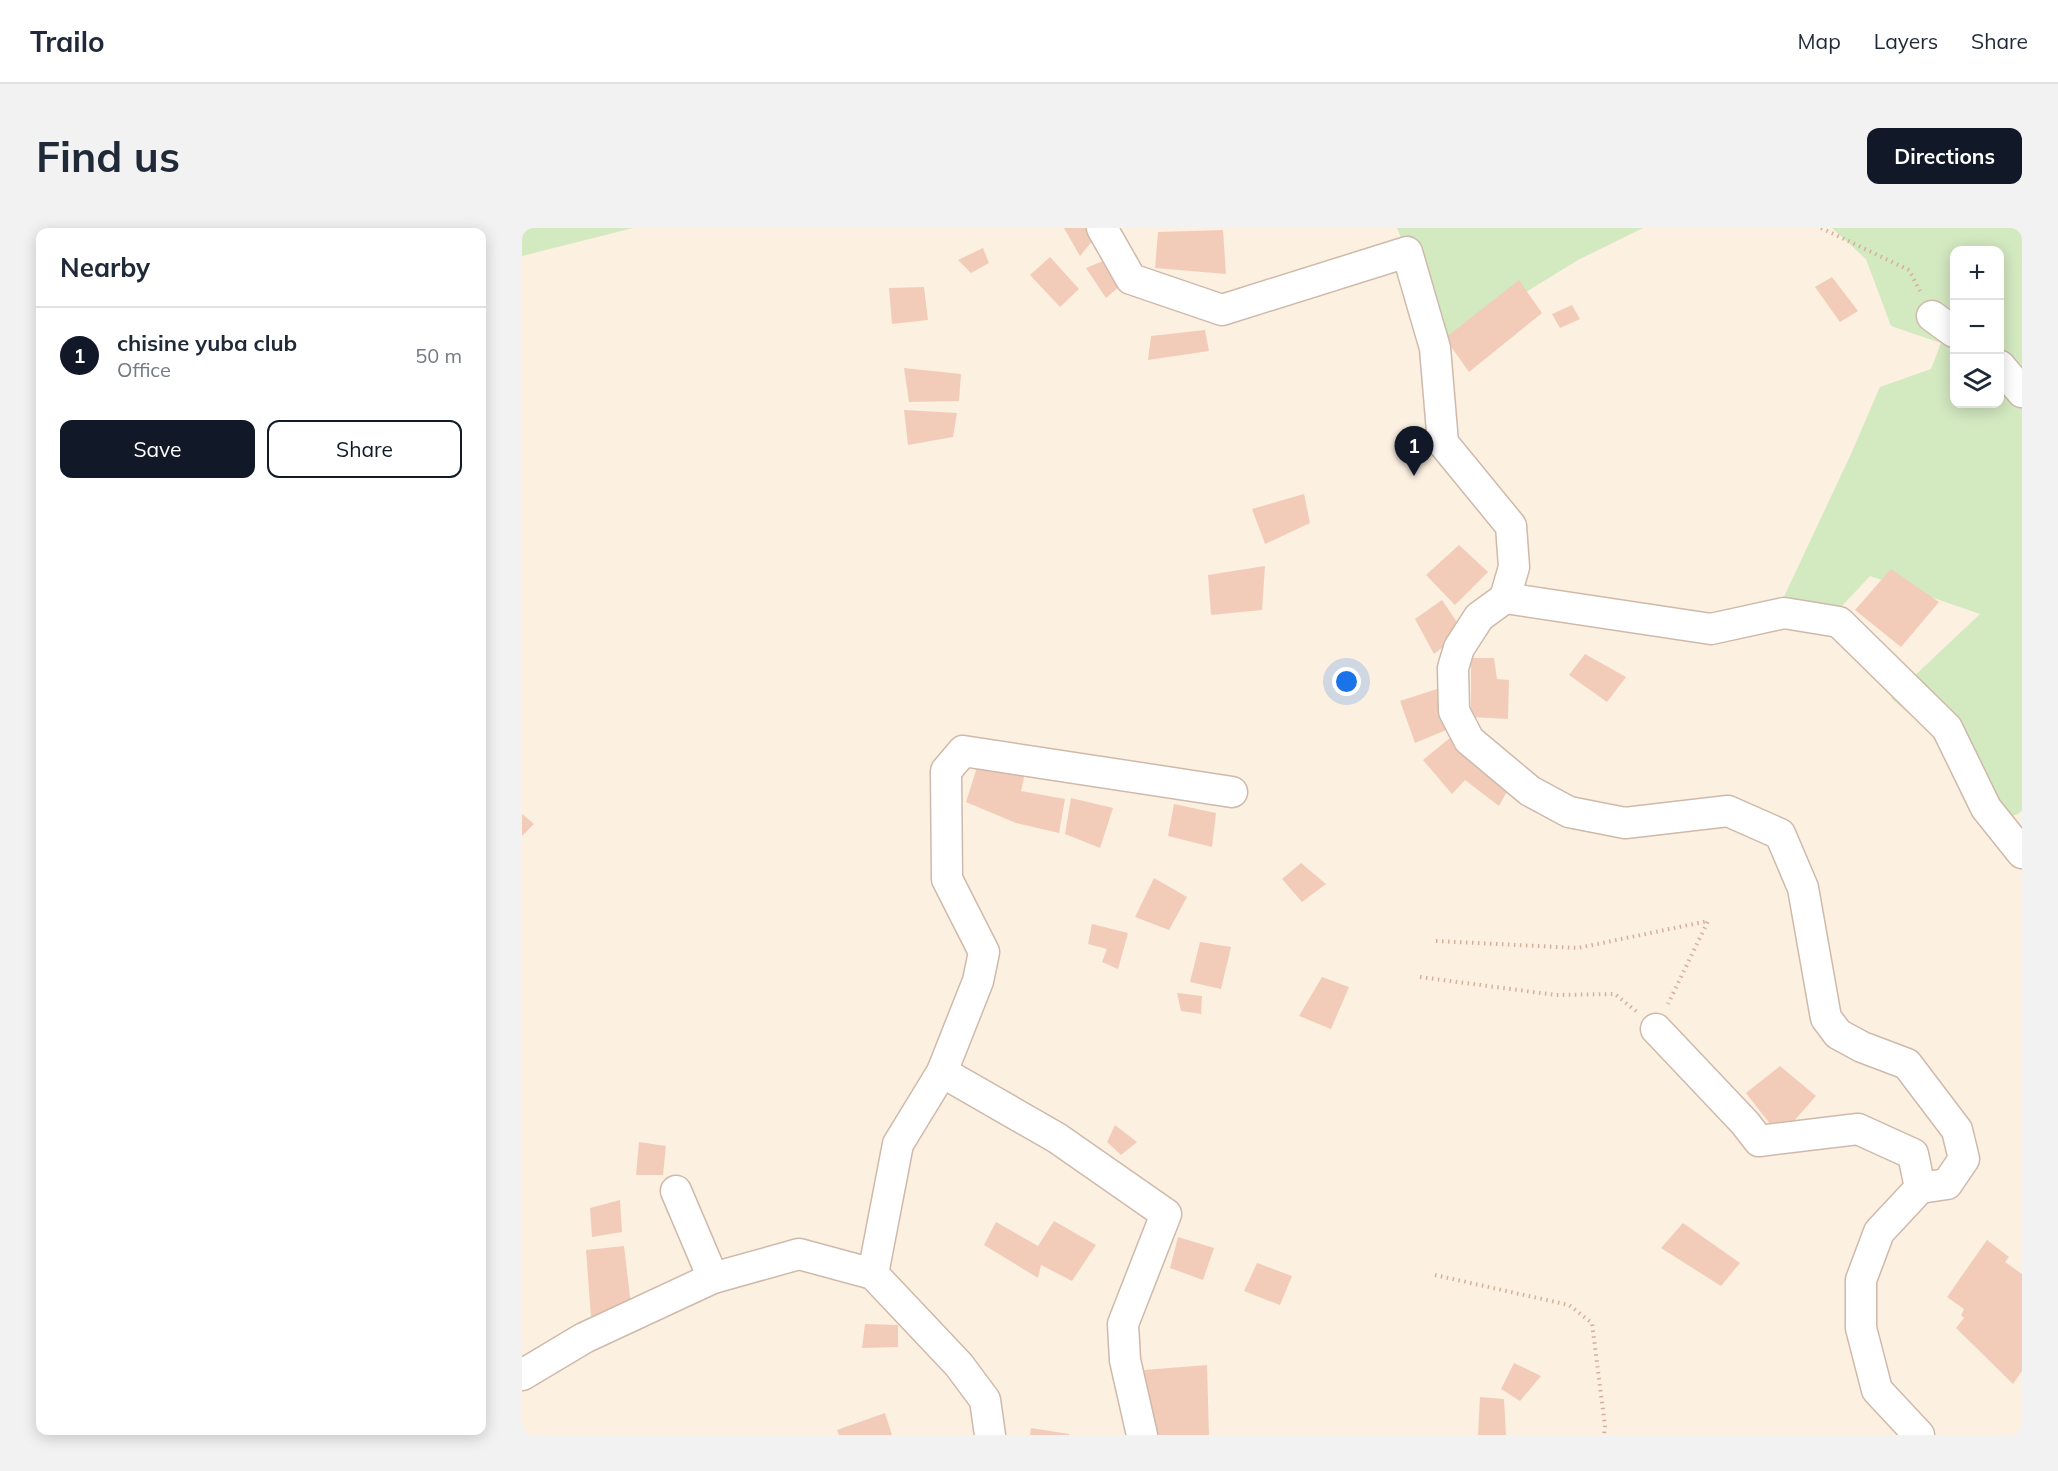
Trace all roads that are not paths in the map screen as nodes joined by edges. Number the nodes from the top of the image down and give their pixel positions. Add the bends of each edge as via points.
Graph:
1 (1102, 228) edge
2 (2004, 371) edge
3 (2022, 392) edge
4 (1505, 598) junction
5 (1232, 792) dead end
6 (2022, 853) edge
7 (1656, 1029) road end
8 (942, 1072) junction
9 (1920, 1188) junction
10 (676, 1191) dead end
11 (873, 1274) junction
12 (713, 1278) junction
13 (522, 1375) edge
14 (990, 1435) edge
15 (1142, 1435) edge
16 (1918, 1435) edge

1 - 4 street via 1131,279 1222,310 1407,252 1436,348 1443,443 1511,526 1514,567
2 - 3 street
4 - 6 street via 1711,629 1784,613 1839,622 1947,728 1986,808
4 - 9 street via 1479,617 1459,648 1453,668 1454,711 1469,740 1530,791 1569,812 1625,823 1728,811 1780,834 1803,888 1826,1018 1838,1034 1907,1064 1957,1130 1964,1159 1947,1184
5 - 8 street via 963,751 946,771 947,879 984,952 978,981
7 - 9 street via 1759,1141 1858,1129 1914,1154
8 - 11 street via 898,1144
8 - 15 street via 1057,1138 1166,1214 1123,1324 1125,1360
9 - 16 street via 1879,1232 1861,1280 1861,1328 1876,1390
10 - 12 street
11 - 12 street via 799,1254
11 - 14 street via 959,1365 985,1400
12 - 13 street via 584,1338

